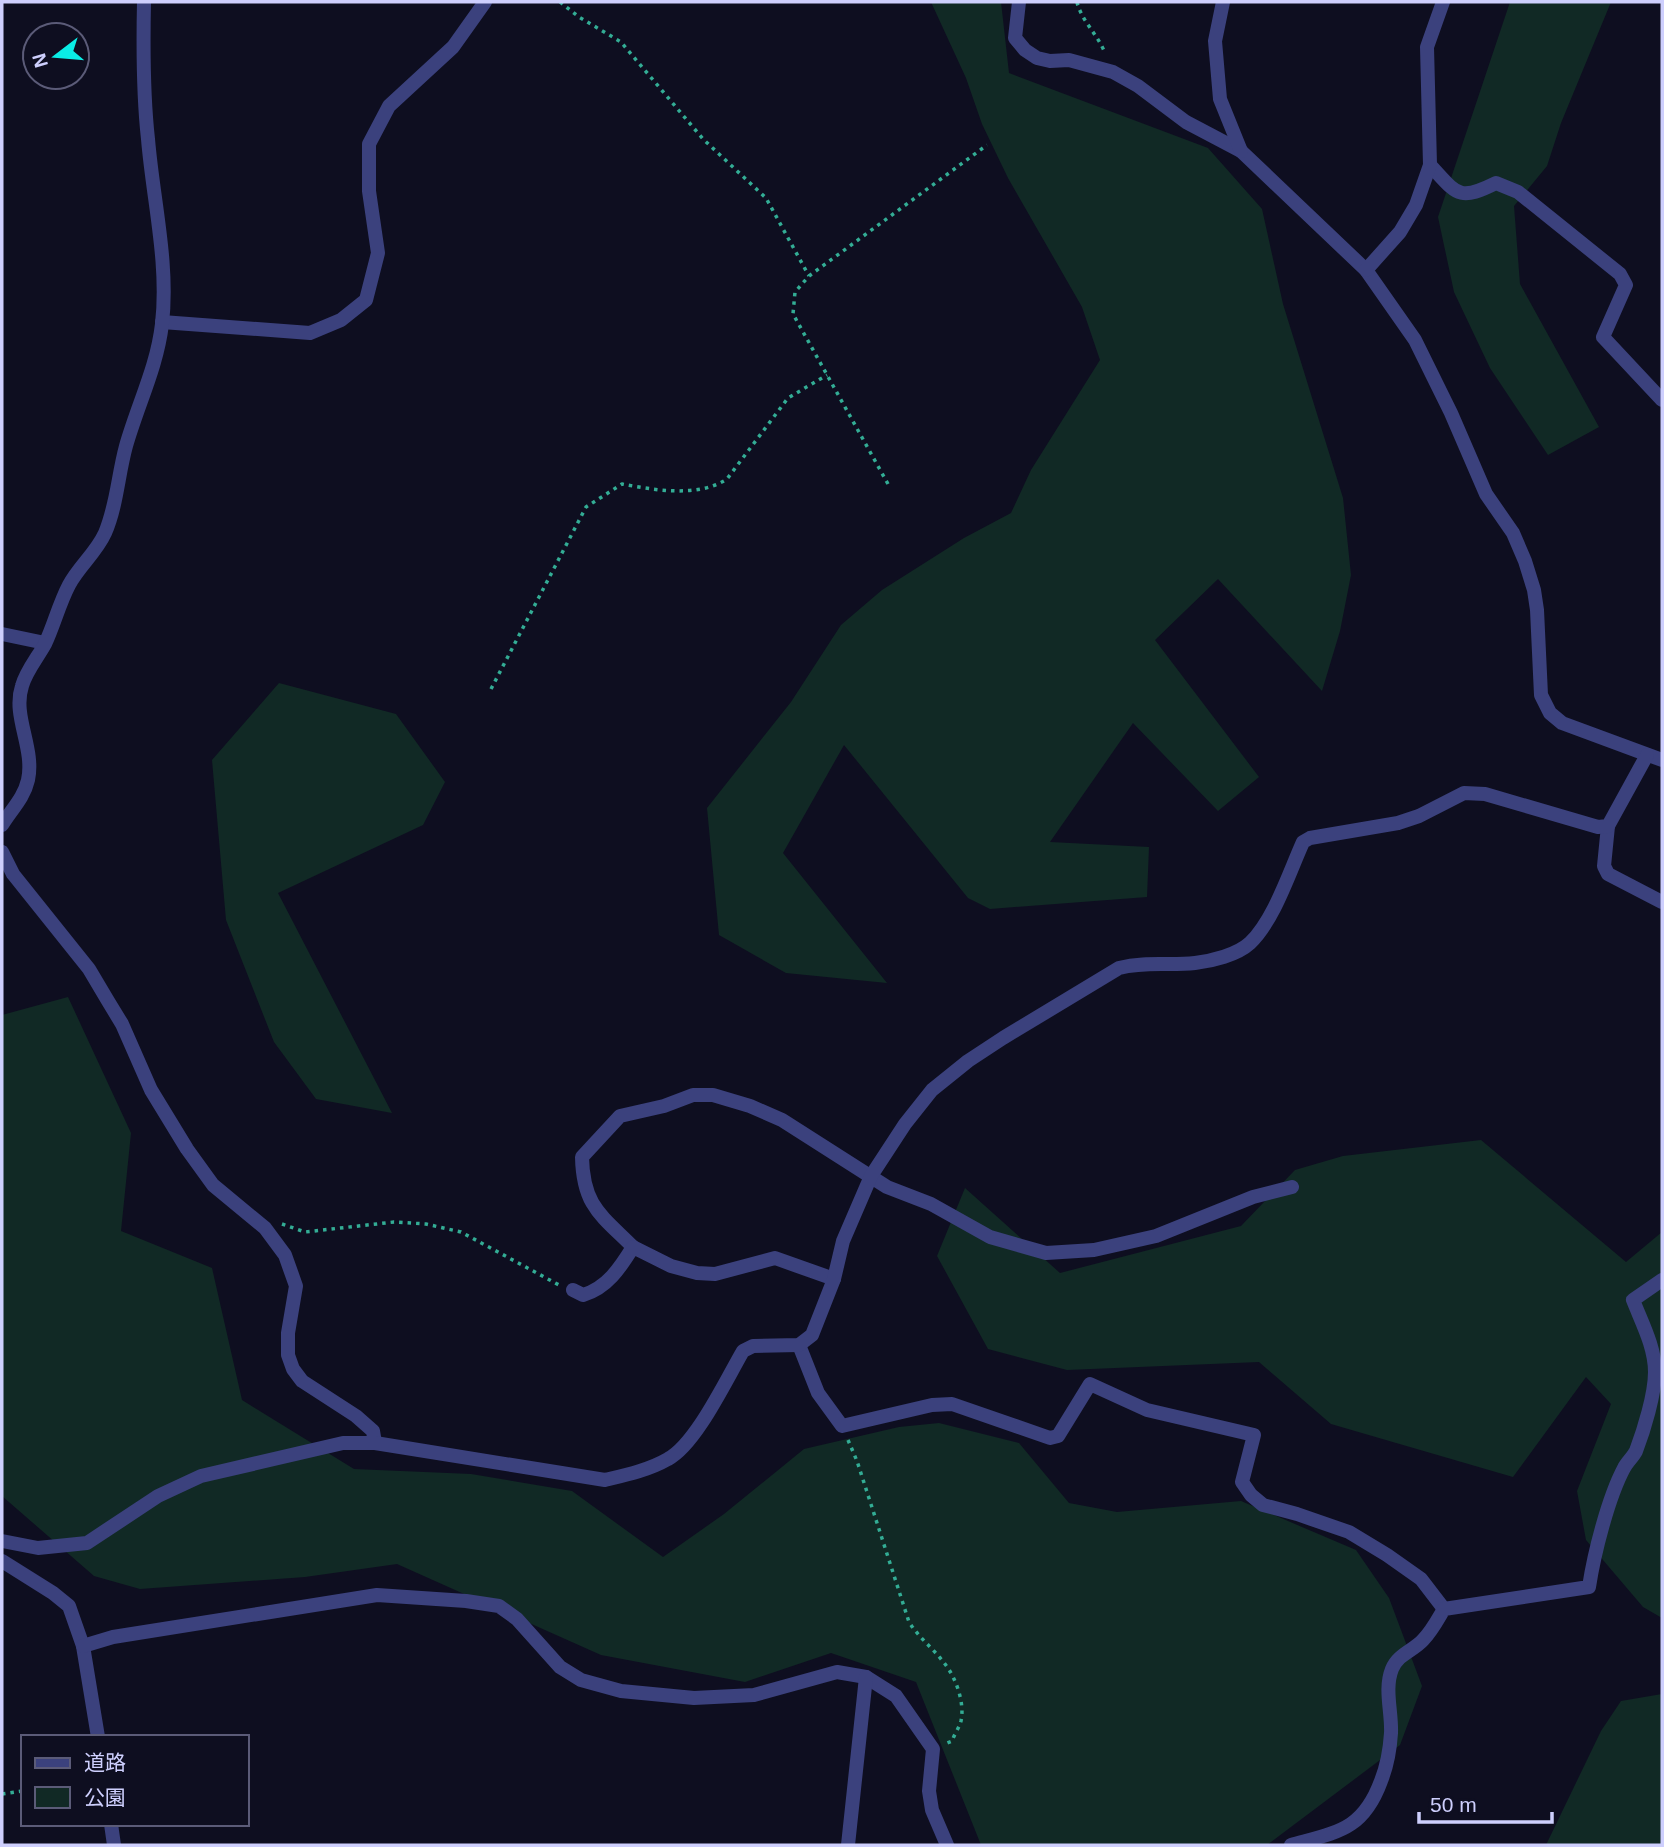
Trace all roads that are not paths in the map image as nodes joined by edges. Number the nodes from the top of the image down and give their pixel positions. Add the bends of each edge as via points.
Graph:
1 (144, 2) edge
2 (485, 2) edge
3 (1019, 2) edge
4 (1223, 2) edge
5 (1443, 2) edge
6 (1241, 151) junction
7 (1430, 165) junction
8 (1366, 270) junction
9 (162, 322) junction
10 (1662, 400) edge
11 (2, 634) edge
12 (45, 643) junction
13 (1647, 755) junction
14 (1662, 760) edge
15 (2, 825) edge
16 (1608, 826) junction
17 (2, 852) edge
18 (1662, 902) edge
19 (871, 1176) junction
20 (1292, 1187) dead end
21 (633, 1247) junction
22 (834, 1279) junction
23 (1662, 1280) edge
24 (573, 1290) road end
25 (799, 1345) junction
26 (375, 1443) junction
27 (2, 1541) edge
28 (2, 1561) edge
29 (1444, 1609) junction
30 (83, 1646) junction
31 (866, 1677) junction
32 (98, 1735) edge
33 (111, 1826) edge
34 (114, 1845) edge
35 (848, 1845) edge
36 (947, 1845) edge
37 (1291, 1845) edge

1 - 9 street via 143,52 162,258
2 - 9 street via 453,47 389,106 369,144 369,191 378,253 366,300 341,320 310,333
3 - 6 street via 1015,38 1025,50 1037,58 1069,60 1113,72 1186,122
4 - 6 street via 1215,41 1220,99
5 - 7 street via 1427,47
6 - 8 street
7 - 8 street via 1416,205
7 - 10 street via 1464,195 1496,183 1518,192 1620,274 1626,285 1603,337
8 - 13 street via 1415,340 1486,494 1513,533 1525,561 1537,610 1541,695 1550,713 1562,723
9 - 12 street via 155,365 137,409 105,533 70,583
11 - 12 street
12 - 15 street via 22,685 19,704 29,758 28,780 20,801
13 - 14 street
13 - 16 street
16 - 18 street via 1604,866 1608,874
16 - 19 street via 1485,794 1464,793 1398,823 1310,838 1303,842 1269,917 1249,944 1222,958 1119,968 1003,1038 932,1090
17 - 26 street via 13,874 89,969 187,1149 213,1185 253,1216 285,1255 296,1286 288,1333 293,1369 302,1381 373,1431
19 - 20 street via 990,1237 1046,1253 1094,1250 1156,1236 1253,1197
19 - 21 street via 782,1120 713,1095 693,1095 620,1116 582,1157 582,1179 592,1207
19 - 22 street via 843,1241
21 - 22 street via 696,1273 715,1274 775,1258
21 - 24 street via 597,1291 583,1295
22 - 25 street via 812,1335
23 - 29 street via 1633,1300 1650,1342 1653,1393 1636,1453 1615,1492 1588,1587
25 - 26 street via 753,1346 743,1351 690,1439 670,1458 605,1480
25 - 29 street via 818,1393 842,1426 952,1404 1050,1438 1058,1436 1090,1384 1147,1410 1254,1434 1242,1482 1251,1495 1263,1505 1349,1532 1421,1579
26 - 27 street via 343,1443 201,1476 158,1496 87,1543 38,1548
28 - 30 street via 69,1606
29 - 37 street via 1422,1642 1393,1667 1386,1768 1373,1803 1345,1828
30 - 31 street via 113,1637 377,1595 499,1606 517,1619 560,1667 581,1680 621,1691 694,1698 742,1696 837,1672
30 - 32 street
31 - 35 street
31 - 36 street via 896,1696 933,1749 929,1791
33 - 34 street

